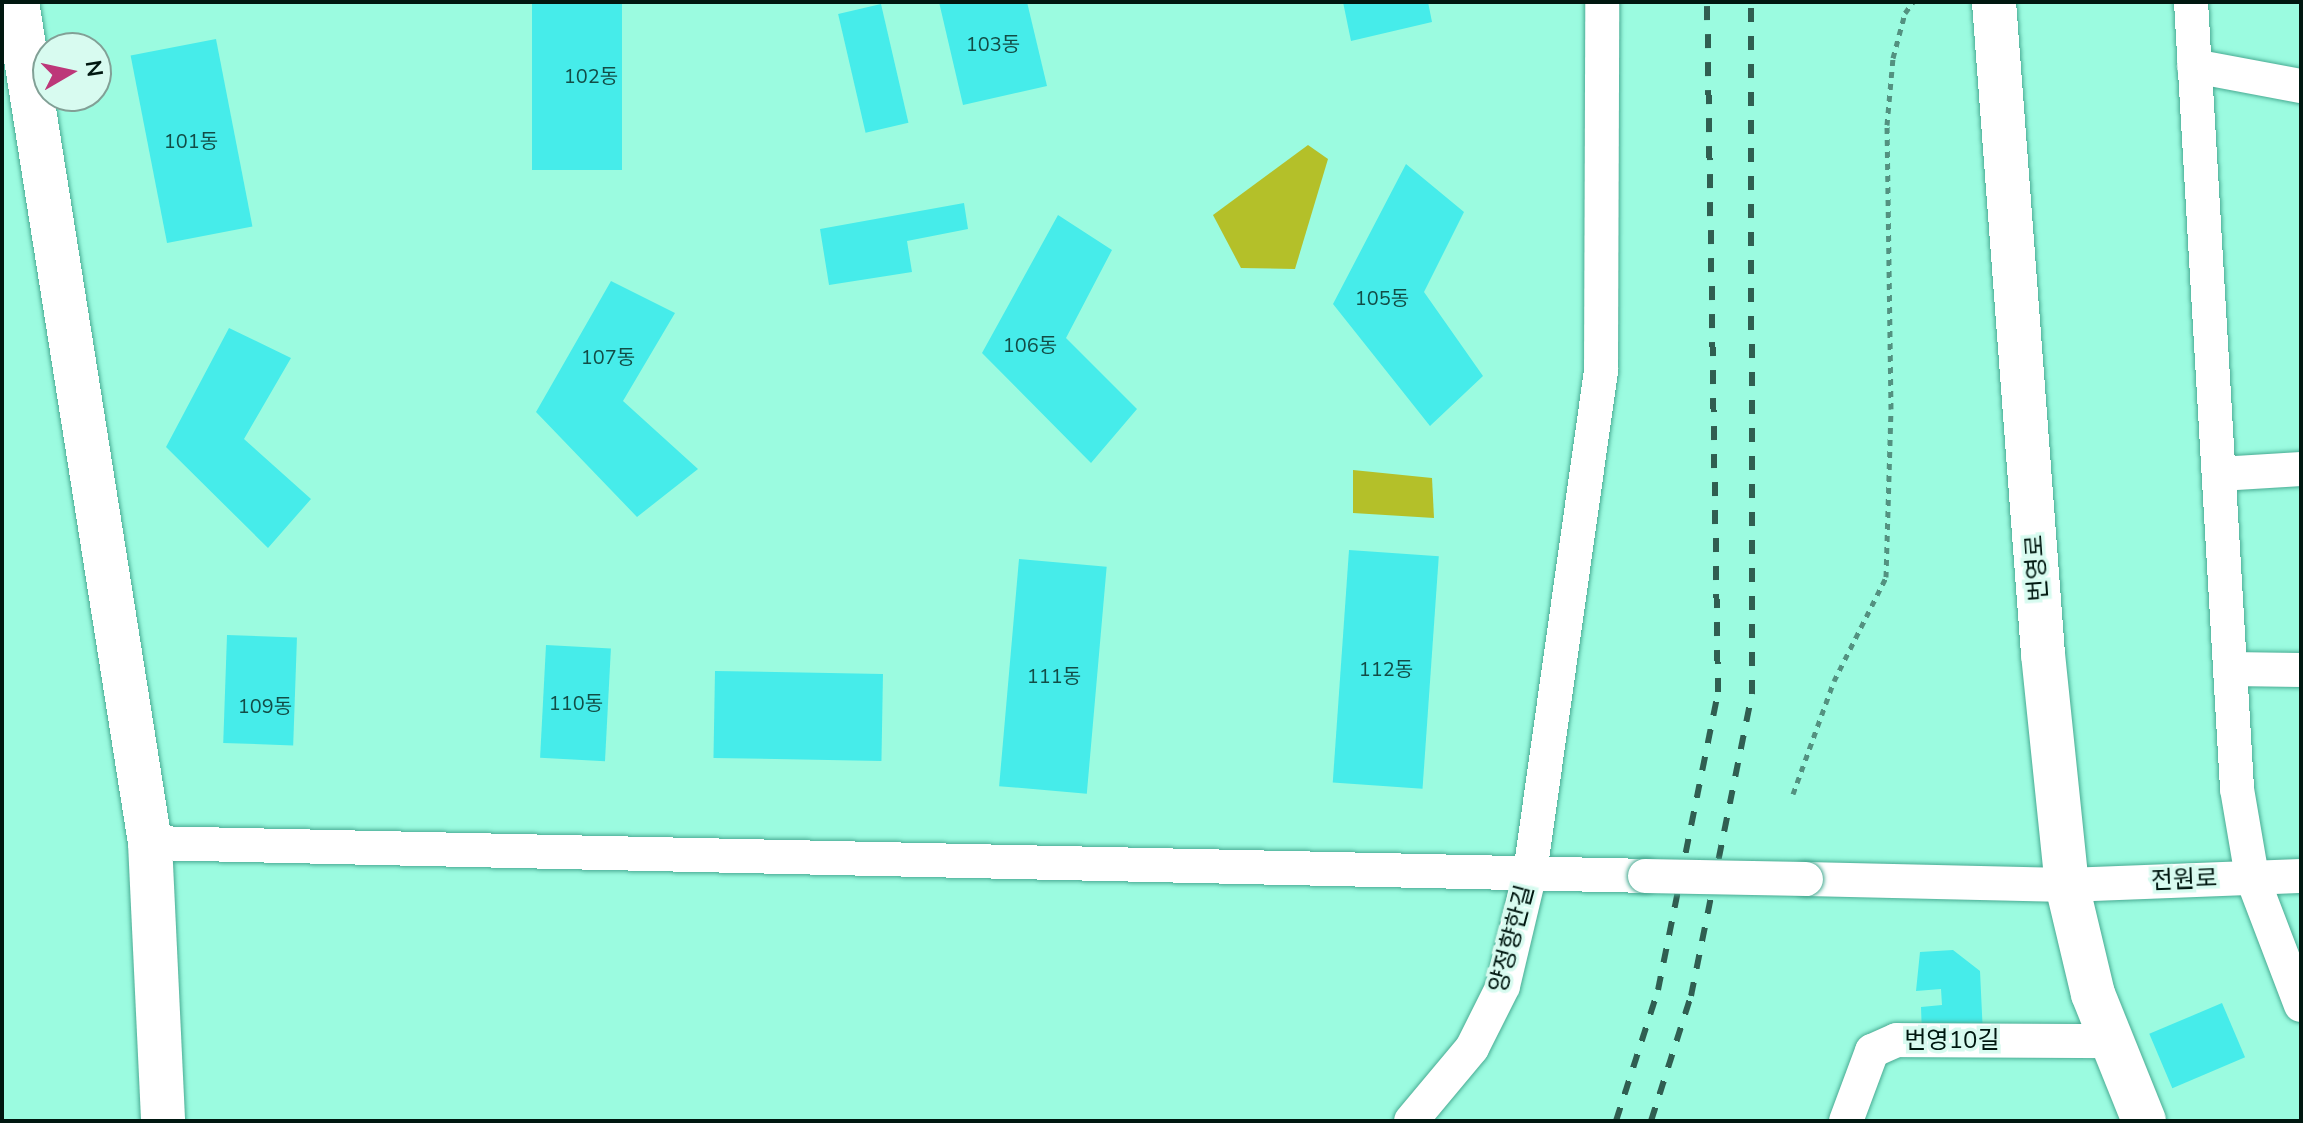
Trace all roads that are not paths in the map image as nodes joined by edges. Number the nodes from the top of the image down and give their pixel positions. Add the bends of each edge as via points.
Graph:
1 (17, 2) edge
2 (1602, 2) edge
3 (1994, 2) edge
4 (2191, 2) edge
5 (2194, 66) junction
6 (2301, 86) edge
7 (2301, 469) edge
8 (2220, 474) junction
9 (2230, 669) junction
10 (2301, 670) edge
11 (150, 843) junction
12 (1530, 873) junction
13 (2301, 876) edge
14 (2252, 877) junction
15 (2067, 885) junction
16 (2301, 1005) edge
17 (2110, 1041) junction
18 (163, 1121) edge
19 (1411, 1121) edge
20 (1846, 1121) edge
21 (2144, 1121) edge

1 - 11 street
2 - 12 street, 양정향한길 via 1601,371
3 - 15 street, 번영로 via 2043,654
4 - 5 street
5 - 6 street
5 - 8 street
7 - 8 street
8 - 9 street
9 - 10 street
9 - 14 street via 2237,789
11 - 12 street, 전원로
11 - 18 street
12 - 15 street, 전원로, bridge
12 - 19 street, 양정향한길 via 1503,986 1472,1048
13 - 14 street, 전원로
14 - 15 street, 전원로
14 - 16 street
15 - 17 street, 번영로
17 - 20 street, 번영10길 via 1897,1040 1872,1051
17 - 21 street, 번영로

